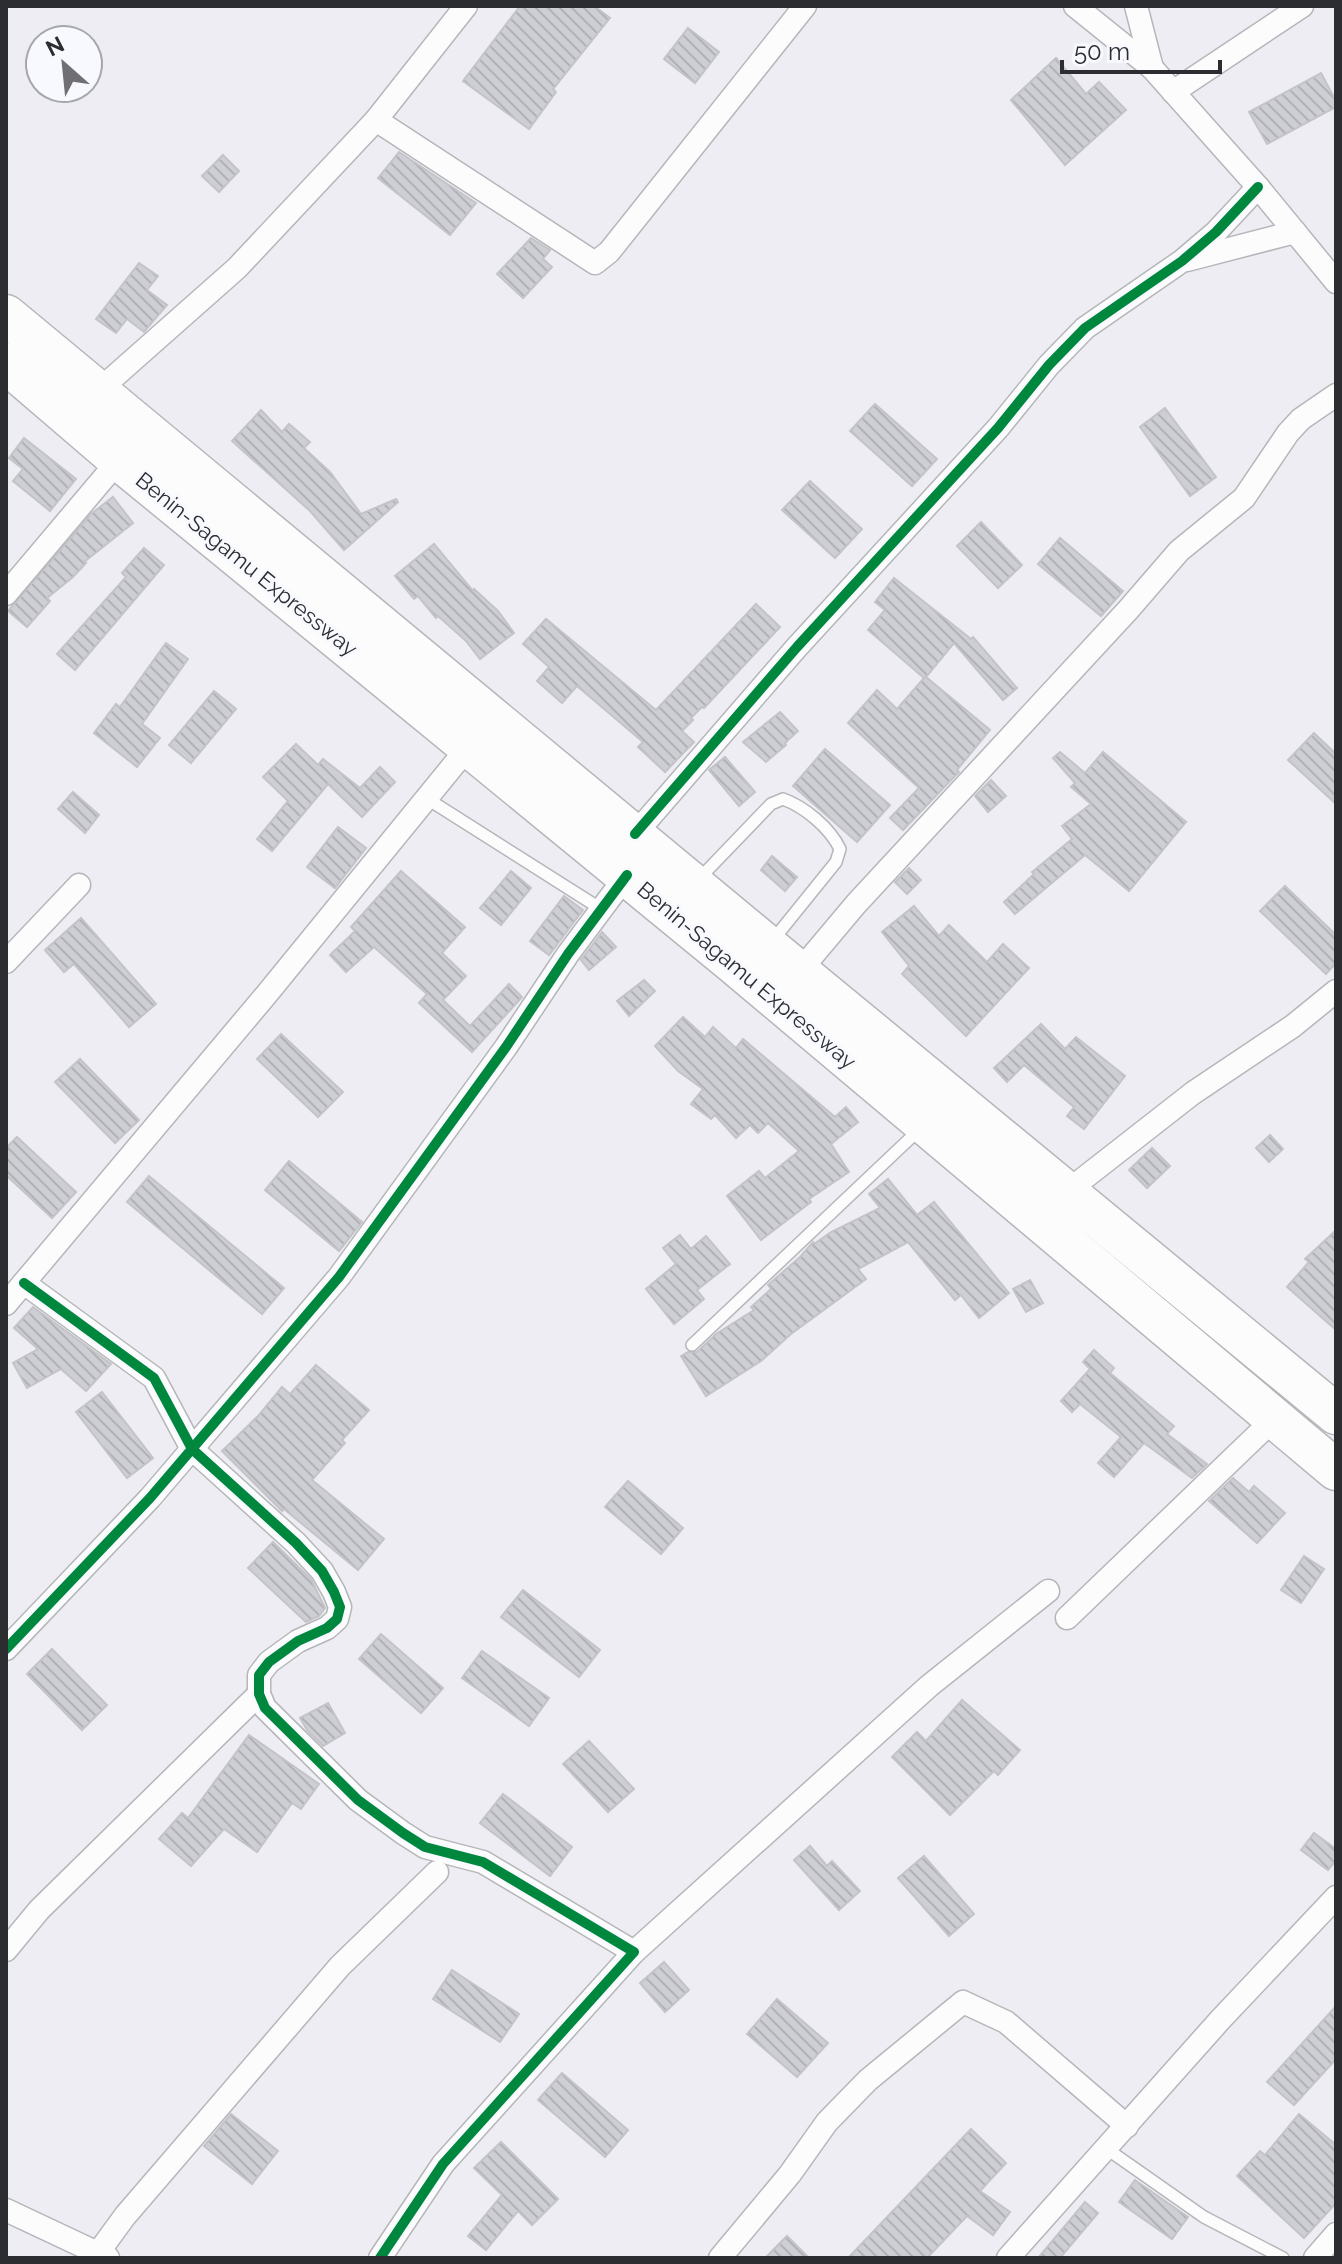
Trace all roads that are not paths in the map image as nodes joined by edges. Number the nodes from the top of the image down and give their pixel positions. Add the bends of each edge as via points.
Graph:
1 (466, 6) edge
2 (805, 6) edge
3 (1075, 6) edge
4 (1136, 6) edge
5 (1302, 6) edge
6 (1152, 68) junction
7 (1173, 92) junction
8 (376, 120) junction
9 (1258, 187) junction
10 (1295, 232) junction
11 (1182, 261) junction
12 (1336, 282) edge
13 (6, 315) edge
14 (6, 363) edge
15 (98, 391) junction
16 (1336, 395) edge
17 (119, 460) junction
18 (6, 594) edge
19 (470, 745) junction
20 (426, 798) junction
21 (635, 834) junction
22 (627, 875) junction
23 (694, 884) junction
24 (79, 885) dead end
25 (601, 909) junction
26 (768, 947) junction
27 (6, 962) edge
28 (798, 973) junction
29 (1336, 991) edge
30 (925, 1124) junction
31 (1065, 1193) junction
32 (24, 1283) junction
33 (6, 1304) edge
34 (692, 1345) dead end
35 (1336, 1414) edge
36 (1274, 1419) junction
37 (192, 1449) junction
38 (1336, 1470) edge
39 (1048, 1591) dead end
40 (1067, 1618) dead end
41 (6, 1649) edge
42 (259, 1694) junction
43 (437, 1872) dead end
44 (1336, 1897) edge
45 (6, 1950) edge
46 (634, 1952) junction
47 (1127, 2126) junction
48 (1107, 2149) junction
49 (761, 2187) dead end
50 (6, 2210) edge
51 (1336, 2234) edge
52 (103, 2256) edge
53 (380, 2258) edge
54 (706, 2258) edge
55 (720, 2258) edge
56 (1008, 2258) edge
57 (1283, 2258) edge
58 (1315, 2258) edge

1 - 8 street
2 - 8 street via 595,263
3 - 6 street
4 - 6 street
5 - 7 street
6 - 7 street
7 - 9 street
8 - 15 street via 237,268
9 - 10 street
9 - 11 street
10 - 11 street
10 - 12 street
11 - 21 street via 1085,328 1049,365
13 - 15 highway
14 - 17 highway, Benin-Sagamu Expressway
15 - 21 highway
16 - 28 street via 1294,426 1244,498 1179,551
17 - 18 street
17 - 19 highway, Benin-Sagamu Expressway
19 - 20 street
19 - 22 highway, Benin-Sagamu Expressway
20 - 25 lane
20 - 32 street
21 - 23 highway
22 - 25 street
22 - 30 highway, Benin-Sagamu Expressway
23 - 26 highway
23 - 26 lane via 771,804 783,799 796,804 834,837 840,849 836,862
24 - 27 street
25 - 37 street via 339,1277
26 - 28 highway
28 - 31 highway
29 - 31 street
30 - 34 lane
30 - 36 highway, Benin-Sagamu Expressway
31 - 35 highway
32 - 33 street
32 - 37 street via 154,1378
36 - 38 highway, Benin-Sagamu Expressway
36 - 40 street
37 - 41 street
37 - 42 street via 296,1543 322,1571 340,1607 327,1628 269,1662 259,1675
39 - 46 street via 929,1686
42 - 45 street via 39,1910
42 - 46 street via 265,1708 358,1800 403,1833 425,1847 483,1862
43 - 52 street via 340,1966 125,2216
44 - 47 street
46 - 53 street via 443,2164
47 - 48 street
47 - 55 street via 1006,2022 963,2002 868,2080 827,2122
48 - 56 street
48 - 57 lane via 1204,2217
49 - 54 street
50 - 52 street
51 - 58 street

